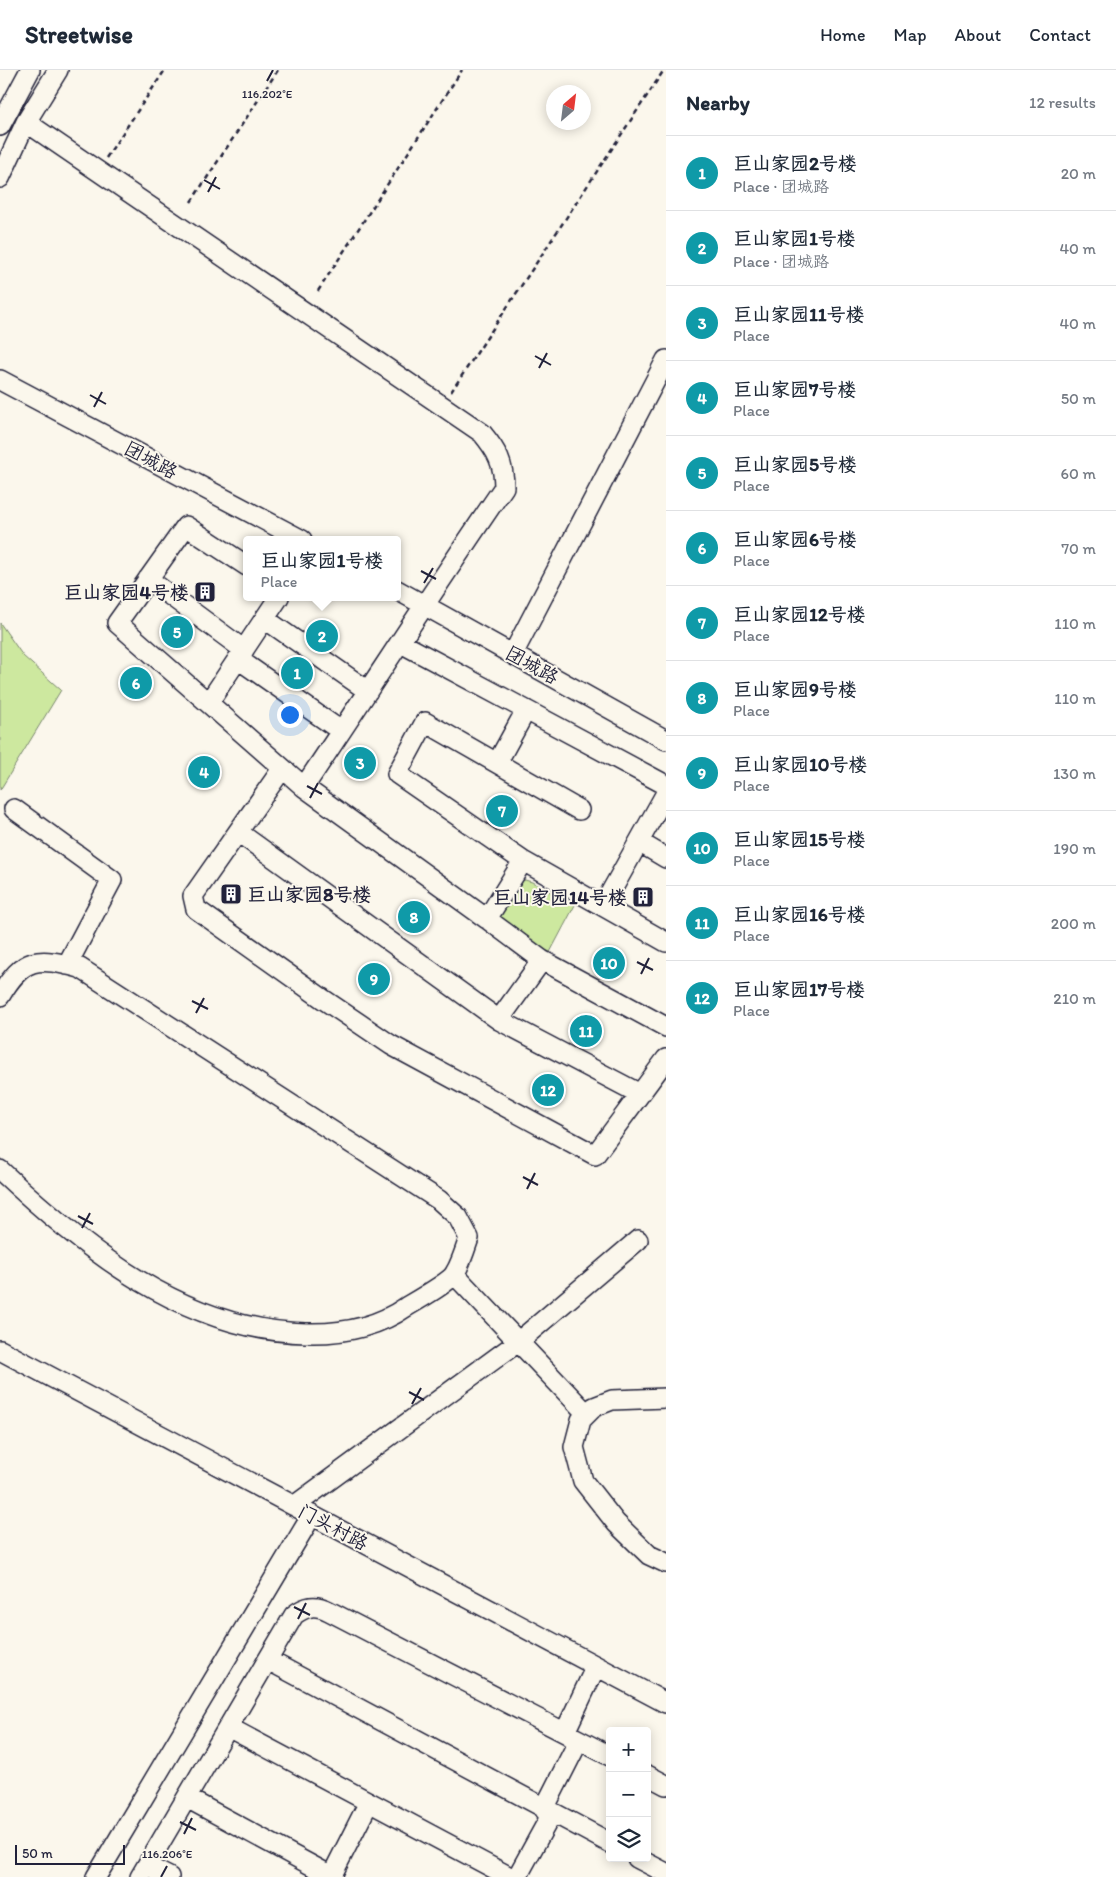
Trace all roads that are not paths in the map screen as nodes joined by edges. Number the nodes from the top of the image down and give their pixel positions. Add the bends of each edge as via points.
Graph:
1 (30, 70) edge
2 (58, 70) edge
3 (26, 122) junction
4 (0, 126) edge
5 (0, 178) edge
6 (666, 360) edge
7 (0, 380) edge
8 (294, 536) edge
9 (243, 563) edge
10 (148, 579) junction
11 (401, 592) edge
12 (277, 601) edge
13 (424, 604) junction
14 (265, 619) junction
15 (401, 643) junction
16 (241, 654) junction
17 (513, 654) junction
18 (368, 691) junction
19 (209, 702) junction
20 (526, 710) junction
21 (341, 731) junction
22 (666, 740) edge
23 (498, 763) junction
24 (282, 769) junction
25 (666, 785) edge
26 (304, 787) junction
27 (666, 793) edge
28 (14, 809) dead end
29 (579, 810) dead end
30 (238, 832) junction
31 (639, 842) junction
32 (666, 858) edge
33 (523, 861) junction
34 (603, 906) junction
35 (486, 919) junction
36 (666, 942) edge
37 (542, 960) junction
38 (67, 965) junction
39 (0, 996) edge
40 (499, 1020) junction
41 (666, 1027) edge
42 (666, 1059) edge
43 (640, 1094) junction
44 (0, 1170) edge
45 (638, 1240) dead end
46 (455, 1275) junction
47 (518, 1342) junction
48 (0, 1350) edge
49 (666, 1398) edge
50 (587, 1414) junction
51 (294, 1506) junction
52 (312, 1516) junction
53 (666, 1563) edge
54 (268, 1660) junction
55 (596, 1666) junction
56 (666, 1703) edge
57 (228, 1727) junction
58 (565, 1732) junction
59 (606, 1754) edge
60 (651, 1777) edge
61 (666, 1785) edge
62 (187, 1798) junction
63 (369, 1802) junction
64 (544, 1809) junction
65 (606, 1842) edge
66 (645, 1862) edge
67 (144, 1871) edge
68 (666, 1874) edge
69 (96, 1877) edge
70 (169, 1877) edge
71 (332, 1877) edge
72 (510, 1877) edge
73 (516, 1877) edge

1 - 4 street
2 - 3 street
3 - 5 street
3 - 13 street via 482,433 497,452 504,471 504,487
6 - 17 street
7 - 8 street, 团城路
9 - 10 street via 186,526
10 - 16 street
10 - 19 street via 117,623
11 - 13 street, 团城路
12 - 14 street
13 - 15 street
13 - 17 street, 团城路
14 - 16 street
14 - 18 street
15 - 18 street
15 - 20 street
16 - 19 street
16 - 21 street
17 - 22 street, 团城路
18 - 21 street
19 - 24 street
20 - 23 street
20 - 25 street
21 - 26 street
23 - 29 street
23 - 33 street via 425,722 397,774
24 - 26 street
24 - 30 street
26 - 35 street
27 - 31 street
28 - 38 street via 112,880
30 - 40 street
30 - 43 street via 193,896 196,909 384,1040 595,1155
31 - 32 street
31 - 34 street
33 - 34 street
33 - 35 street
34 - 36 street
35 - 37 street
37 - 40 street
37 - 41 street
38 - 39 street via 29,963 12,976
38 - 46 street via 80,968 439,1200 458,1217 470,1238
40 - 43 street
42 - 43 street
44 - 46 street via 42,1208 126,1271 157,1292 222,1321 279,1333 324,1334 360,1329 394,1316
45 - 47 street
46 - 47 street
47 - 50 street
47 - 51 street
48 - 51 street, 门头村路
49 - 50 street via 612,1400
50 - 53 street via 581,1420 574,1447 583,1481 616,1523 649,1555
51 - 52 street, 门头村路
52 - 55 street, 门头村路
52 - 69 street
54 - 57 street
54 - 58 street via 294,1615 306,1606 321,1607
54 - 64 street
55 - 56 street, 门头村路
55 - 58 street
57 - 62 street
57 - 63 street
58 - 59 street
58 - 64 street via 578,1742
60 - 61 street
62 - 67 street
62 - 71 street
63 - 71 street
63 - 72 street
64 - 65 street
64 - 73 street via 550,1817
66 - 68 street
67 - 70 street

